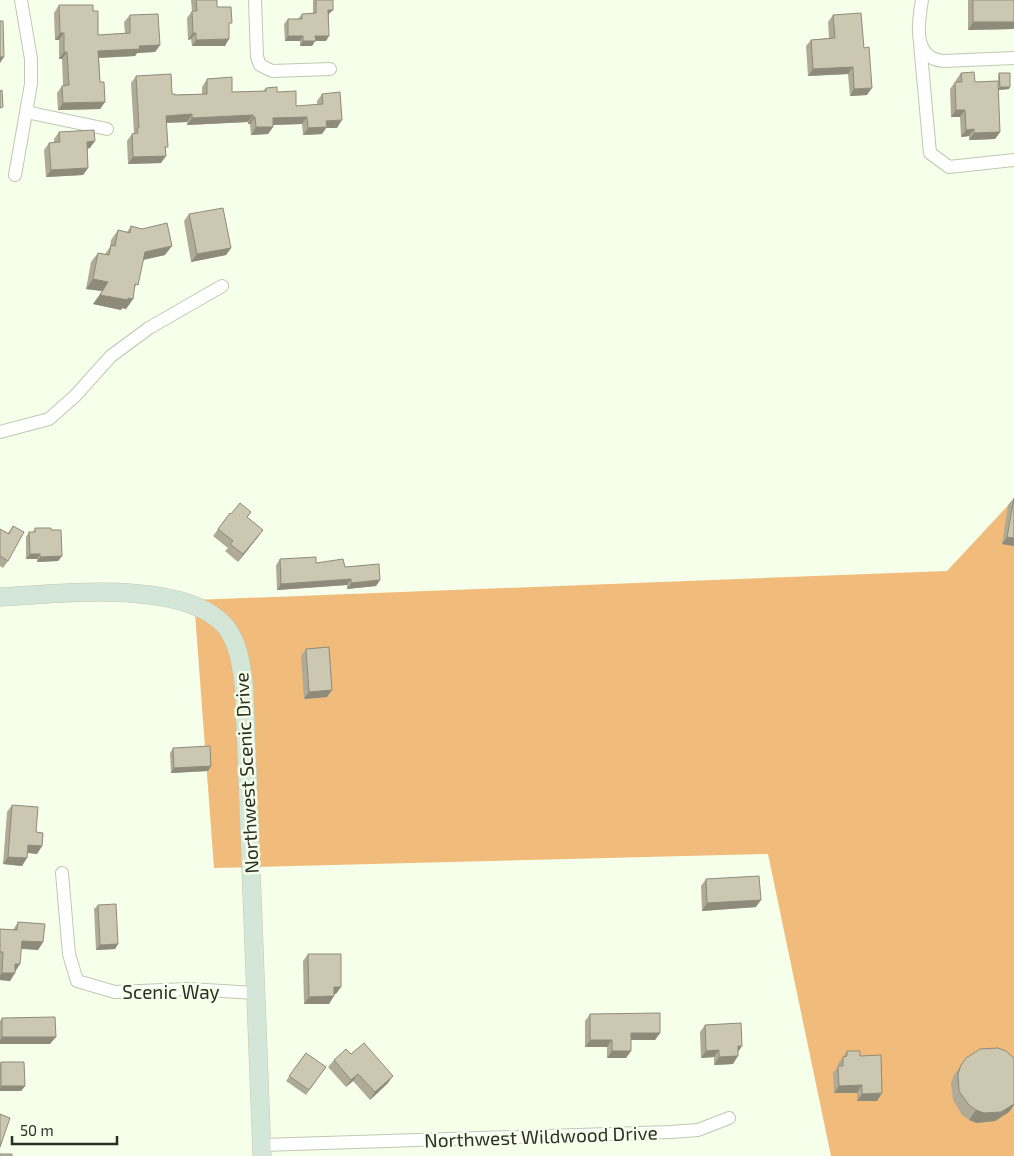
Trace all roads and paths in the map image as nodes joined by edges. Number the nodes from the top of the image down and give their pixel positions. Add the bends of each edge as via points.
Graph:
1 (21, 0) edge
2 (255, 0) edge
3 (922, 0) edge
4 (920, 44) junction
5 (1014, 58) edge
6 (330, 70) dead end
7 (26, 112) junction
8 (107, 129) dead end
9 (1014, 160) edge
10 (15, 175) dead end
11 (222, 286) dead end
12 (0, 432) edge
13 (0, 597) edge
14 (62, 873) dead end
15 (256, 993) junction
16 (729, 1118) dead end
17 (262, 1151) edge

1 - 7 street via 31,59
2 - 6 street via 258,62 264,68 272,71
3 - 4 street
4 - 5 street via 935,61
4 - 9 street via 930,153 949,167
7 - 8 street
7 - 10 street
11 - 12 street via 149,328 111,356 49,419
13 - 15 street, Northwest Scenic Drive via 89,592 160,597 204,610 226,627 240,657 244,685
14 - 15 street, Scenic Way via 69,954 77,981 115,992 188,989
15 - 17 street, Northwest Scenic Drive
16 - 17 street, Northwest Wildwood Drive via 698,1130 671,1132

